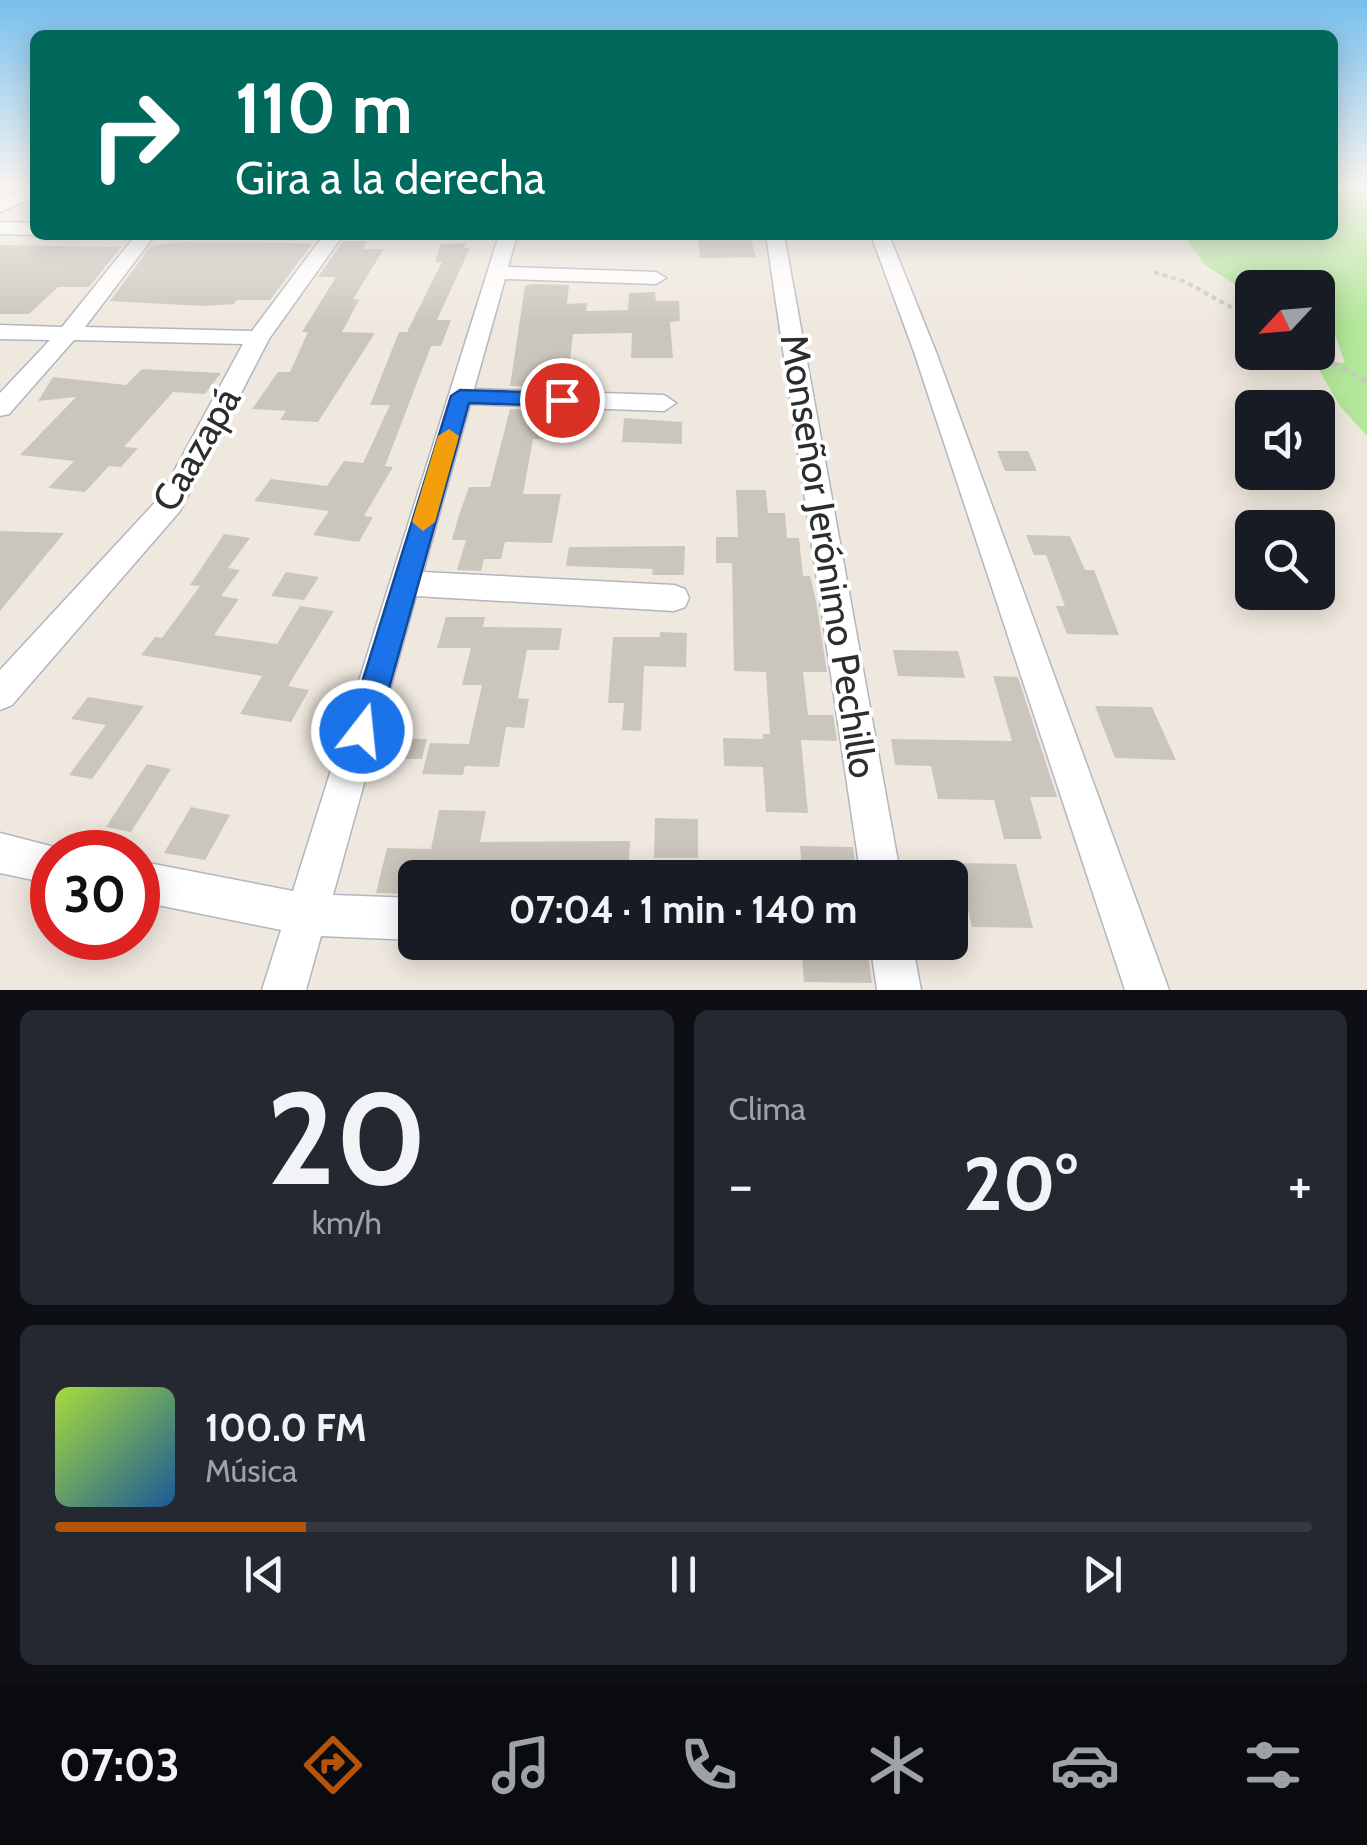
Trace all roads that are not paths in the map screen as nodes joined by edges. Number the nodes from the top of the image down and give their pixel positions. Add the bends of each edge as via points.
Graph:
1 (142, 240) edge
2 (330, 240) edge
3 (507, 240) edge
4 (776, 240) edge
5 (882, 240) edge
6 (497, 273) junction
7 (656, 278) dead end
8 (0, 332) edge
9 (69, 334) junction
10 (258, 338) junction
11 (460, 396) junction
12 (664, 403) dead end
13 (0, 408) edge
14 (406, 583) junction
15 (674, 598) dead end
16 (0, 694) edge
17 (0, 853) edge
18 (30, 859) edge
19 (878, 860) edge
20 (160, 886) edge
21 (308, 916) junction
22 (398, 919) edge
23 (894, 960) edge
24 (284, 990) edge
25 (899, 990) edge
26 (1146, 990) edge

1 - 9 street
2 - 10 street, Caazapá
3 - 6 street
4 - 19 street, Monseñor Jerónimo Pechillo
5 - 26 street
6 - 7 street
6 - 11 street
8 - 9 street
9 - 10 street
9 - 13 street
10 - 16 street, Caazapá via 170,504
11 - 12 street
11 - 14 street
14 - 15 street
14 - 21 street
17 - 18 street
20 - 21 street
21 - 22 street
21 - 24 street
23 - 25 street

